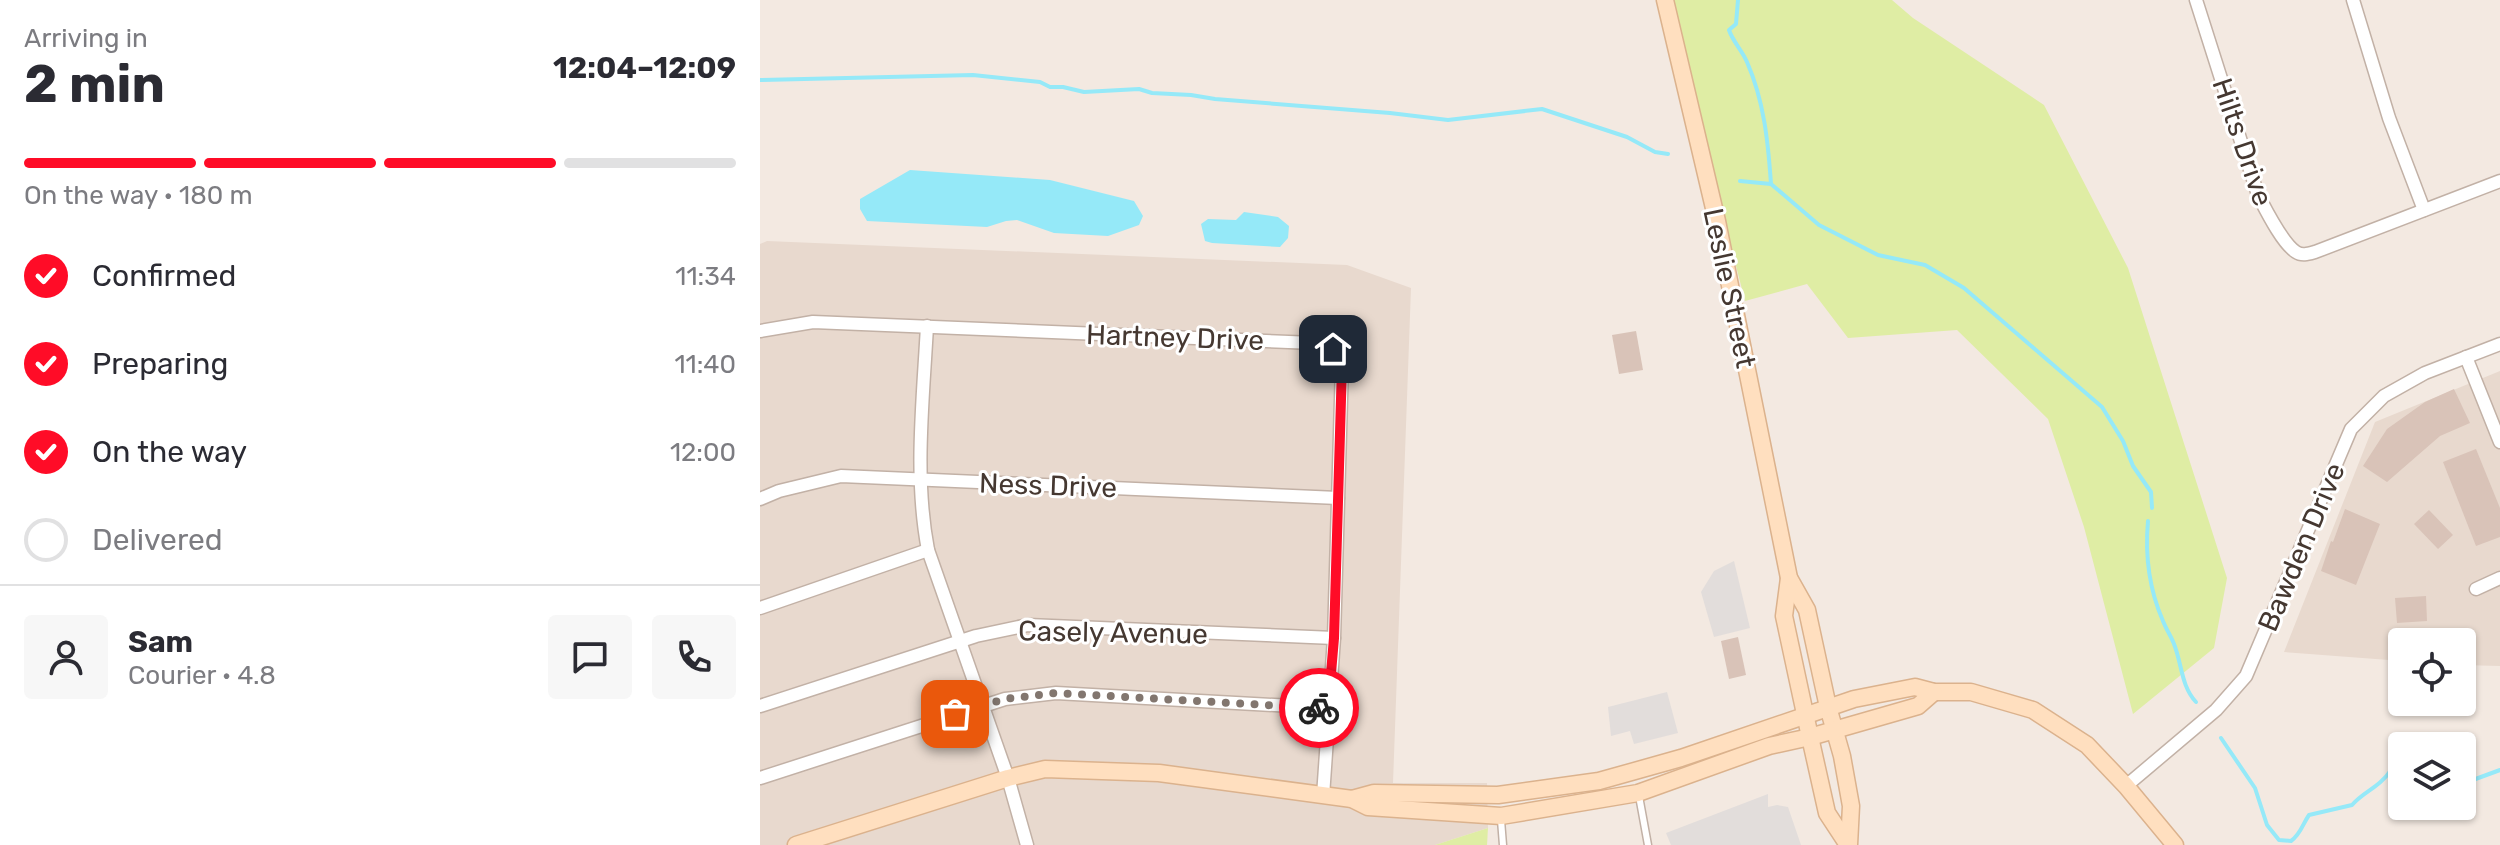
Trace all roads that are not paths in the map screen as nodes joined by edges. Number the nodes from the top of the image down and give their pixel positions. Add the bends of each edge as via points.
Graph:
1 (1665, 0) edge
2 (2196, 0) edge
3 (2353, 0) edge
4 (2500, 181) edge
5 (2424, 210) junction
6 (927, 326) junction
7 (760, 331) edge
8 (2500, 344) edge
9 (2466, 357) junction
10 (2500, 442) edge
11 (920, 480) junction
12 (1338, 498) junction
13 (760, 499) edge
14 (928, 550) junction
15 (1789, 578) junction
16 (2500, 578) edge
17 (2476, 589) dead end
18 (760, 608) edge
19 (1334, 638) junction
20 (960, 641) junction
21 (1934, 692) junction
22 (983, 705) junction
23 (760, 706) edge
24 (1828, 707) junction
25 (1328, 708) junction
26 (1805, 714) junction
27 (1833, 731) junction
28 (1810, 737) junction
29 (760, 778) edge
30 (1008, 778) junction
31 (2126, 786) junction
32 (1638, 793) junction
33 (1498, 795) junction
34 (1323, 796) junction
35 (1352, 799) junction
36 (1501, 816) junction
37 (796, 845) edge
38 (1027, 845) edge
39 (1503, 845) edge
40 (1648, 845) edge
41 (1849, 845) edge
42 (2175, 845) edge

1 - 15 street, Leslie Street via 1717,221
2 - 5 street, Hilts Drive via 2251,176 2266,210 2296,252 2309,254
3 - 5 street
4 - 5 street, Hilts Drive
6 - 7 street, Hartney Drive via 813,322
6 - 11 street
6 - 12 street, Hartney Drive via 1314,343 1333,349 1342,365
8 - 9 street, Bawden Drive
9 - 10 street
9 - 31 street, Bawden Drive via 2384,396 2351,429 2246,676 2216,710
11 - 12 street, Ness Drive
11 - 13 street, Ness Drive via 841,476
11 - 14 street
12 - 19 street, Hartney Drive
14 - 18 street
14 - 20 street
15 - 24 street, Leslie Street via 1807,610
15 - 26 street, Leslie Street via 1784,616
16 - 17 street
19 - 20 street, Casely Avenue via 1028,625
19 - 25 street, Hartney Drive
20 - 22 street
20 - 23 street, Casely Avenue
21 - 24 street via 1915,687
21 - 27 street via 1918,706
21 - 31 street via 1971,692 2033,710 2087,745
22 - 25 street via 1056,693
22 - 29 street
22 - 30 street
24 - 26 street
24 - 27 street, Leslie Street
25 - 34 street, Hartney Drive
26 - 28 street, Leslie Street
26 - 33 street via 1599,781
27 - 28 street
27 - 41 street, Leslie Street via 1851,806
28 - 32 street via 1769,746
28 - 41 street, Leslie Street via 1827,813
30 - 34 street via 1045,769 1159,773
30 - 37 street
30 - 38 street
31 - 42 street
32 - 36 street
32 - 40 lane
33 - 35 street via 1374,793
33 - 36 street
34 - 35 street
35 - 36 street via 1368,807
36 - 39 lane

